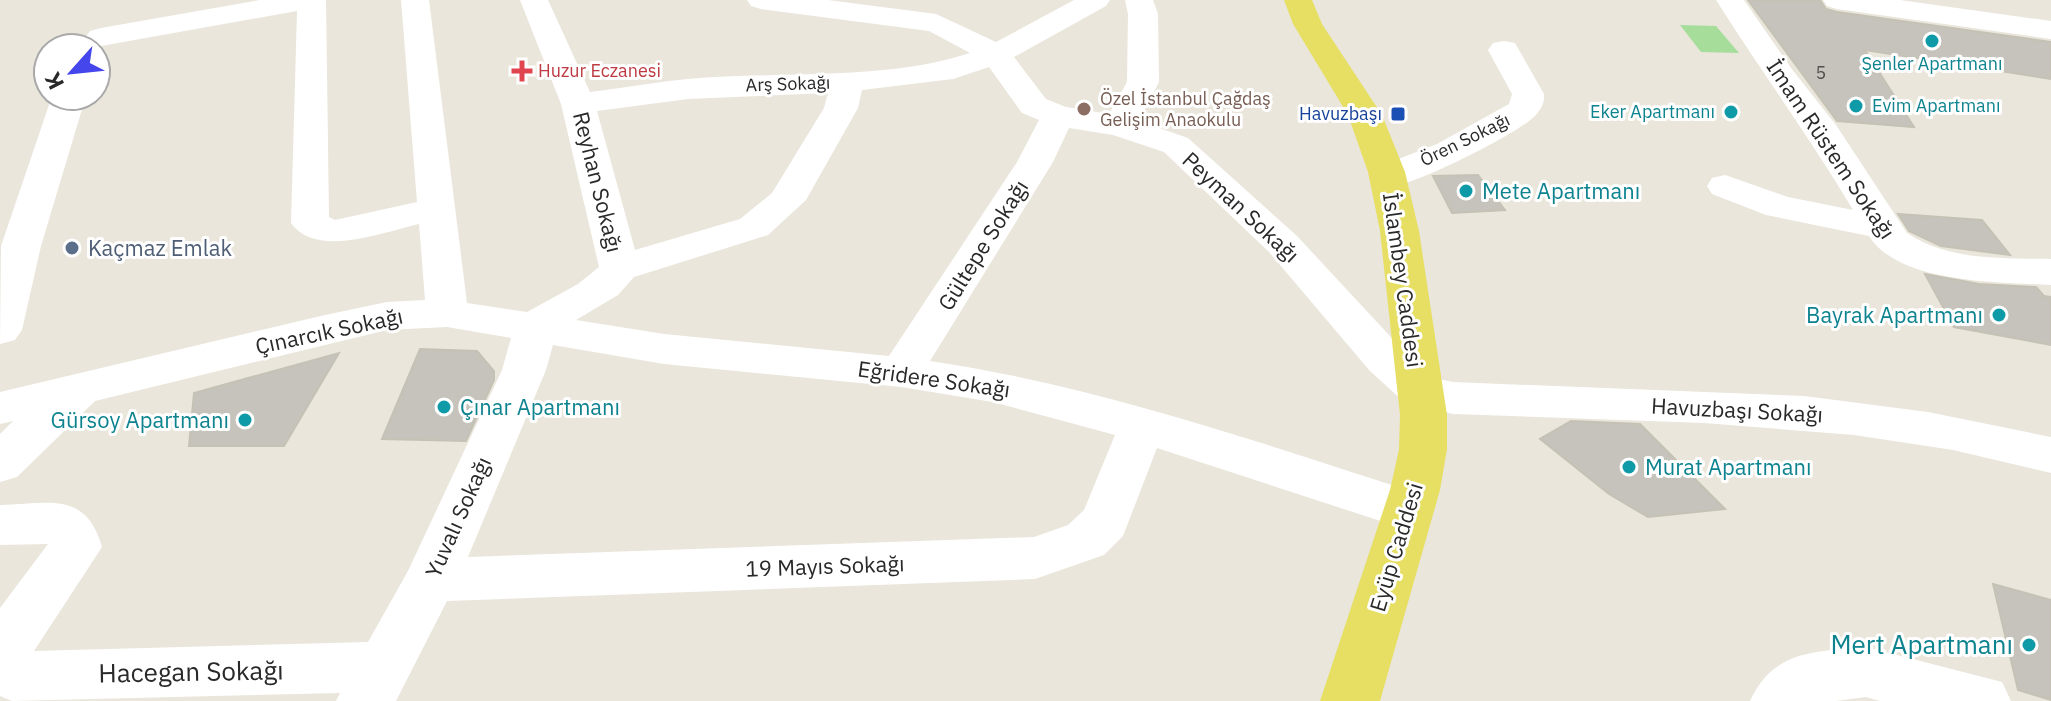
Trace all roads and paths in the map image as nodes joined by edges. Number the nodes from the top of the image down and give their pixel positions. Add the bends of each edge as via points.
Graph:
1 (113, 0) edge
2 (311, 0) edge
3 (415, 0) edge
4 (534, 0) edge
5 (761, 0) edge
6 (940, 0) edge
7 (1096, 0) edge
8 (1139, 0) edge
9 (1298, 0) edge
10 (1730, 0) edge
11 (1854, 1) edge
12 (907, 22) junction
13 (2051, 30) edge
14 (99, 32) edge
15 (112, 39) edge
16 (1504, 50) dead end
17 (996, 54) junction
18 (847, 82) junction
19 (578, 104) junction
20 (63, 112) edge
21 (1058, 116) junction
22 (1119, 126) junction
23 (1388, 176) junction
24 (1725, 186) dead end
25 (435, 209) junction
26 (1884, 227) junction
27 (10, 248) edge
28 (620, 268) junction
29 (2051, 272) edge
30 (447, 313) junction
31 (536, 327) junction
32 (0, 330) edge
33 (901, 372) junction
34 (84, 388) junction
35 (1420, 391) junction
36 (0, 408) edge
37 (1142, 425) junction
38 (3, 450) edge
39 (2051, 455) edge
40 (1408, 510) junction
41 (0, 525) edge
42 (431, 580) junction
43 (0, 669) edge
44 (374, 684) edge
45 (1350, 701) edge
46 (1780, 701) edge
47 (1981, 701) edge

1 - 14 street
2 - 15 street
2 - 25 street via 310,223 331,232
3 - 25 street
4 - 19 street, Reyhan Sokağı
5 - 12 street, Peyman Sokağı via 875,13
6 - 12 street
7 - 17 street, Arş Sokağı
8 - 22 street via 1143,82
9 - 23 main road, İslambey Caddesi via 1365,114
10 - 26 street, İmam Rüstem Sokağı
11 - 13 street
12 - 17 street, Peyman Sokağı via 936,23
16 - 23 street, Ören Sokağı via 1528,94 1521,111 1450,152
17 - 18 street, Arş Sokağı via 953,69
17 - 21 street, Peyman Sokağı via 1034,106
18 - 19 street, Arş Sokağı via 688,89
18 - 28 street via 841,108 787,200 754,227
19 - 28 street, Reyhan Sokağı
20 - 27 street
21 - 22 street, Peyman Sokağı
21 - 33 street, Gültepe Sokağı via 1035,162
22 - 35 street, Peyman Sokağı via 1176,145 1209,173
23 - 35 main road, İslambey Caddesi via 1406,269
24 - 26 street via 1779,207
25 - 30 street
26 - 29 street, İmam Rüstem Sokağı via 1901,249 1929,259
27 - 32 street via 20,259
28 - 31 street, Reyhan Sokağı via 608,283
30 - 31 street, Eğridere Sokağı
30 - 34 street, Çınarcık Sokağı via 417,312 340,325
31 - 33 street, Eğridere Sokağı via 664,349
31 - 42 street, Yuvalı Sokağı via 524,370
33 - 37 street, Eğridere Sokağı via 993,386
34 - 36 street, Çınarcık Sokağı
34 - 38 street
35 - 39 street, Havuzbaşı Sokağı via 1453,398 1856,418 1973,436
35 - 40 main road, Eyüp Caddesi via 1423,455
37 - 40 street, Eğridere Sokağı
37 - 42 street, 19 Mayıs Sokağı via 1105,522 1086,540 1035,558
40 - 45 main road, Eyüp Caddesi
41 - 43 street, Hacegan Sokağı via 63,524 76,547 1,657
42 - 44 street, Yuvalı Sokağı
43 - 44 street, Hacegan Sokağı via 17,677
46 - 47 street via 1804,679 1866,672

